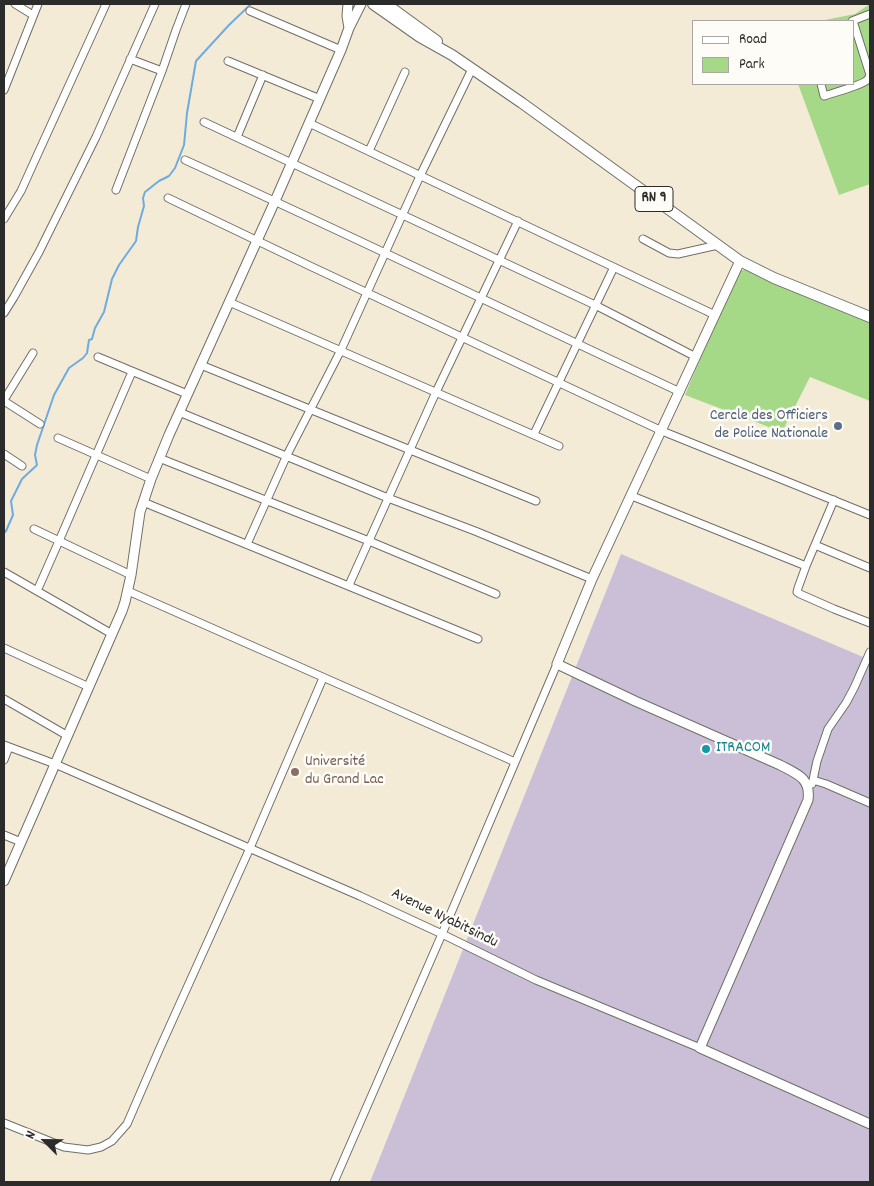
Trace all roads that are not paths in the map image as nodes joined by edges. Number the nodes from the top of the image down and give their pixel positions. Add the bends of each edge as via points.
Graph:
1 (15, 4) edge
2 (38, 4) edge
3 (106, 4) edge
4 (154, 4) edge
5 (186, 4) edge
6 (348, 4) edge
7 (361, 4) edge
8 (373, 4) edge
9 (386, 4) edge
10 (250, 11) dead end
11 (870, 14) edge
12 (33, 15) junction
13 (854, 20) edge
14 (854, 27) edge
15 (349, 28) junction
16 (341, 50) junction
17 (452, 55) junction
18 (130, 59) junction
19 (228, 61) dead end
20 (472, 69) junction
21 (162, 71) junction
22 (405, 72) dead end
23 (263, 75) junction
24 (821, 85) edge
25 (4, 90) edge
26 (320, 99) junction
27 (204, 122) dead end
28 (309, 123) junction
29 (238, 137) junction
30 (368, 151) junction
31 (185, 160) dead end
32 (292, 163) junction
33 (420, 176) junction
34 (116, 190) dead end
35 (168, 198) dead end
36 (275, 201) junction
37 (402, 215) junction
38 (4, 218) edge
39 (518, 221) junction
40 (643, 239) dead end
41 (257, 240) junction
42 (718, 245) junction
43 (385, 253) junction
44 (499, 260) junction
45 (740, 260) junction
46 (614, 267) junction
47 (367, 292) junction
48 (480, 299) junction
49 (229, 302) junction
50 (595, 305) junction
51 (4, 313) edge
52 (715, 315) junction
53 (870, 317) edge
54 (463, 337) junction
55 (577, 344) junction
56 (341, 350) junction
57 (32, 353) dead end
58 (98, 357) dead end
59 (696, 357) junction
60 (201, 365) junction
61 (132, 372) junction
62 (559, 382) junction
63 (436, 392) junction
64 (680, 392) junction
65 (187, 394) junction
66 (4, 400) edge
67 (310, 410) junction
68 (180, 412) junction
69 (40, 424) dead end
70 (662, 431) junction
71 (534, 434) junction
72 (58, 438) dead end
73 (559, 446) dead end
74 (410, 449) junction
75 (4, 454) edge
76 (96, 454) junction
77 (287, 455) junction
78 (159, 458) junction
79 (22, 466) dead end
80 (151, 479) junction
81 (632, 496) junction
82 (388, 498) junction
83 (834, 500) junction
84 (266, 501) junction
85 (536, 501) dead end
86 (143, 502) junction
87 (870, 515) edge
88 (34, 529) dead end
89 (59, 541) junction
90 (369, 541) junction
91 (247, 544) junction
92 (815, 545) junction
93 (806, 566) junction
94 (870, 568) edge
95 (4, 572) edge
96 (131, 575) junction
97 (592, 579) junction
98 (349, 585) junction
99 (37, 591) junction
100 (128, 591) junction
101 (496, 594) dead end
102 (870, 623) edge
103 (112, 634) junction
104 (478, 639) dead end
105 (4, 648) edge
106 (870, 652) edge
107 (557, 664) junction
108 (323, 678) junction
109 (89, 687) junction
110 (4, 699) edge
111 (68, 736) junction
112 (6, 746) edge
113 (4, 760) edge
114 (515, 762) junction
115 (55, 764) junction
116 (813, 780) junction
117 (809, 791) junction
118 (870, 803) edge
119 (4, 835) edge
120 (20, 842) junction
121 (250, 848) junction
122 (4, 881) edge
123 (442, 934) junction
124 (700, 1048) junction
125 (4, 1123) edge
126 (870, 1124) edge
127 (334, 1182) edge

1 - 12 street
2 - 12 street
3 - 38 street via 24,183
4 - 18 street
5 - 21 street
6 - 15 street
7 - 15 street
8 - 17 main road, RN 9
9 - 17 main road, RN 9
10 - 16 street
11 - 13 street
12 - 25 street
14 - 24 street via 870,75 868,79 824,96
15 - 16 street
16 - 26 street
17 - 20 main road, RN 9
18 - 21 street
18 - 51 street via 96,137 39,252
19 - 23 street
20 - 33 street
20 - 42 main road, RN 9
21 - 34 street
22 - 30 street
23 - 26 street
23 - 29 street
26 - 28 street
27 - 29 street
28 - 30 street
28 - 32 street
29 - 32 street
30 - 33 street
31 - 36 street
32 - 36 street
32 - 37 street
33 - 37 street
33 - 39 street
35 - 41 street
36 - 41 street
36 - 43 street
37 - 43 street
37 - 44 street
39 - 44 street
39 - 46 street
40 - 42 street via 678,254
41 - 47 street
41 - 49 street
42 - 45 main road, RN 9
43 - 47 street
43 - 48 street
44 - 48 street
44 - 50 street
45 - 52 street
45 - 53 main road, RN 9 via 774,278
46 - 50 street
46 - 52 street
47 - 54 street
47 - 56 street
48 - 54 street
48 - 55 street
49 - 56 street
49 - 60 street
50 - 55 street
50 - 59 street
52 - 59 street
54 - 62 street
54 - 63 street
55 - 62 street
55 - 64 street
56 - 63 street
56 - 67 street
57 - 66 street
58 - 61 street
59 - 64 street
60 - 65 street
60 - 67 street
61 - 65 street
61 - 76 street
62 - 70 street
62 - 71 street
63 - 71 street
63 - 74 street
64 - 70 street
65 - 68 street
66 - 69 street
67 - 74 street
67 - 77 street
68 - 77 street
68 - 78 street
70 - 81 street
70 - 83 street
71 - 73 street
72 - 76 street
74 - 82 street
74 - 85 street
75 - 79 street
76 - 80 street
76 - 89 street
77 - 82 street
77 - 84 street
78 - 80 street
78 - 84 street
80 - 86 street
81 - 93 street
81 - 97 street
82 - 90 street
82 - 97 street
83 - 87 street
83 - 92 street
84 - 90 street
84 - 91 street
86 - 91 street
86 - 96 street
88 - 89 street
89 - 96 street
89 - 99 street
90 - 98 street
90 - 101 street
91 - 98 street
92 - 93 street
92 - 94 street
93 - 102 street via 797,592
95 - 99 street
96 - 100 street
97 - 107 street
98 - 104 street
99 - 103 street
100 - 103 street
100 - 108 street
103 - 109 street
105 - 109 street
106 - 116 street via 854,688 828,729
107 - 114 street
107 - 117 street via 780,765 802,778
108 - 114 street
108 - 121 street
109 - 111 street
110 - 111 street
111 - 115 street
112 - 113 street
112 - 115 street, Avenue Nyabitsindu
114 - 123 street
115 - 120 street
115 - 121 street, Avenue Nyabitsindu
116 - 117 street
116 - 118 street
117 - 124 street via 808,800
119 - 120 street
120 - 122 street
121 - 123 street, Avenue Nyabitsindu
121 - 125 street via 128,1124 120,1134 101,1147 75,1149
123 - 124 street, Avenue Nyabitsindu via 536,980
123 - 127 street
124 - 126 street, Avenue Nyabitsindu

